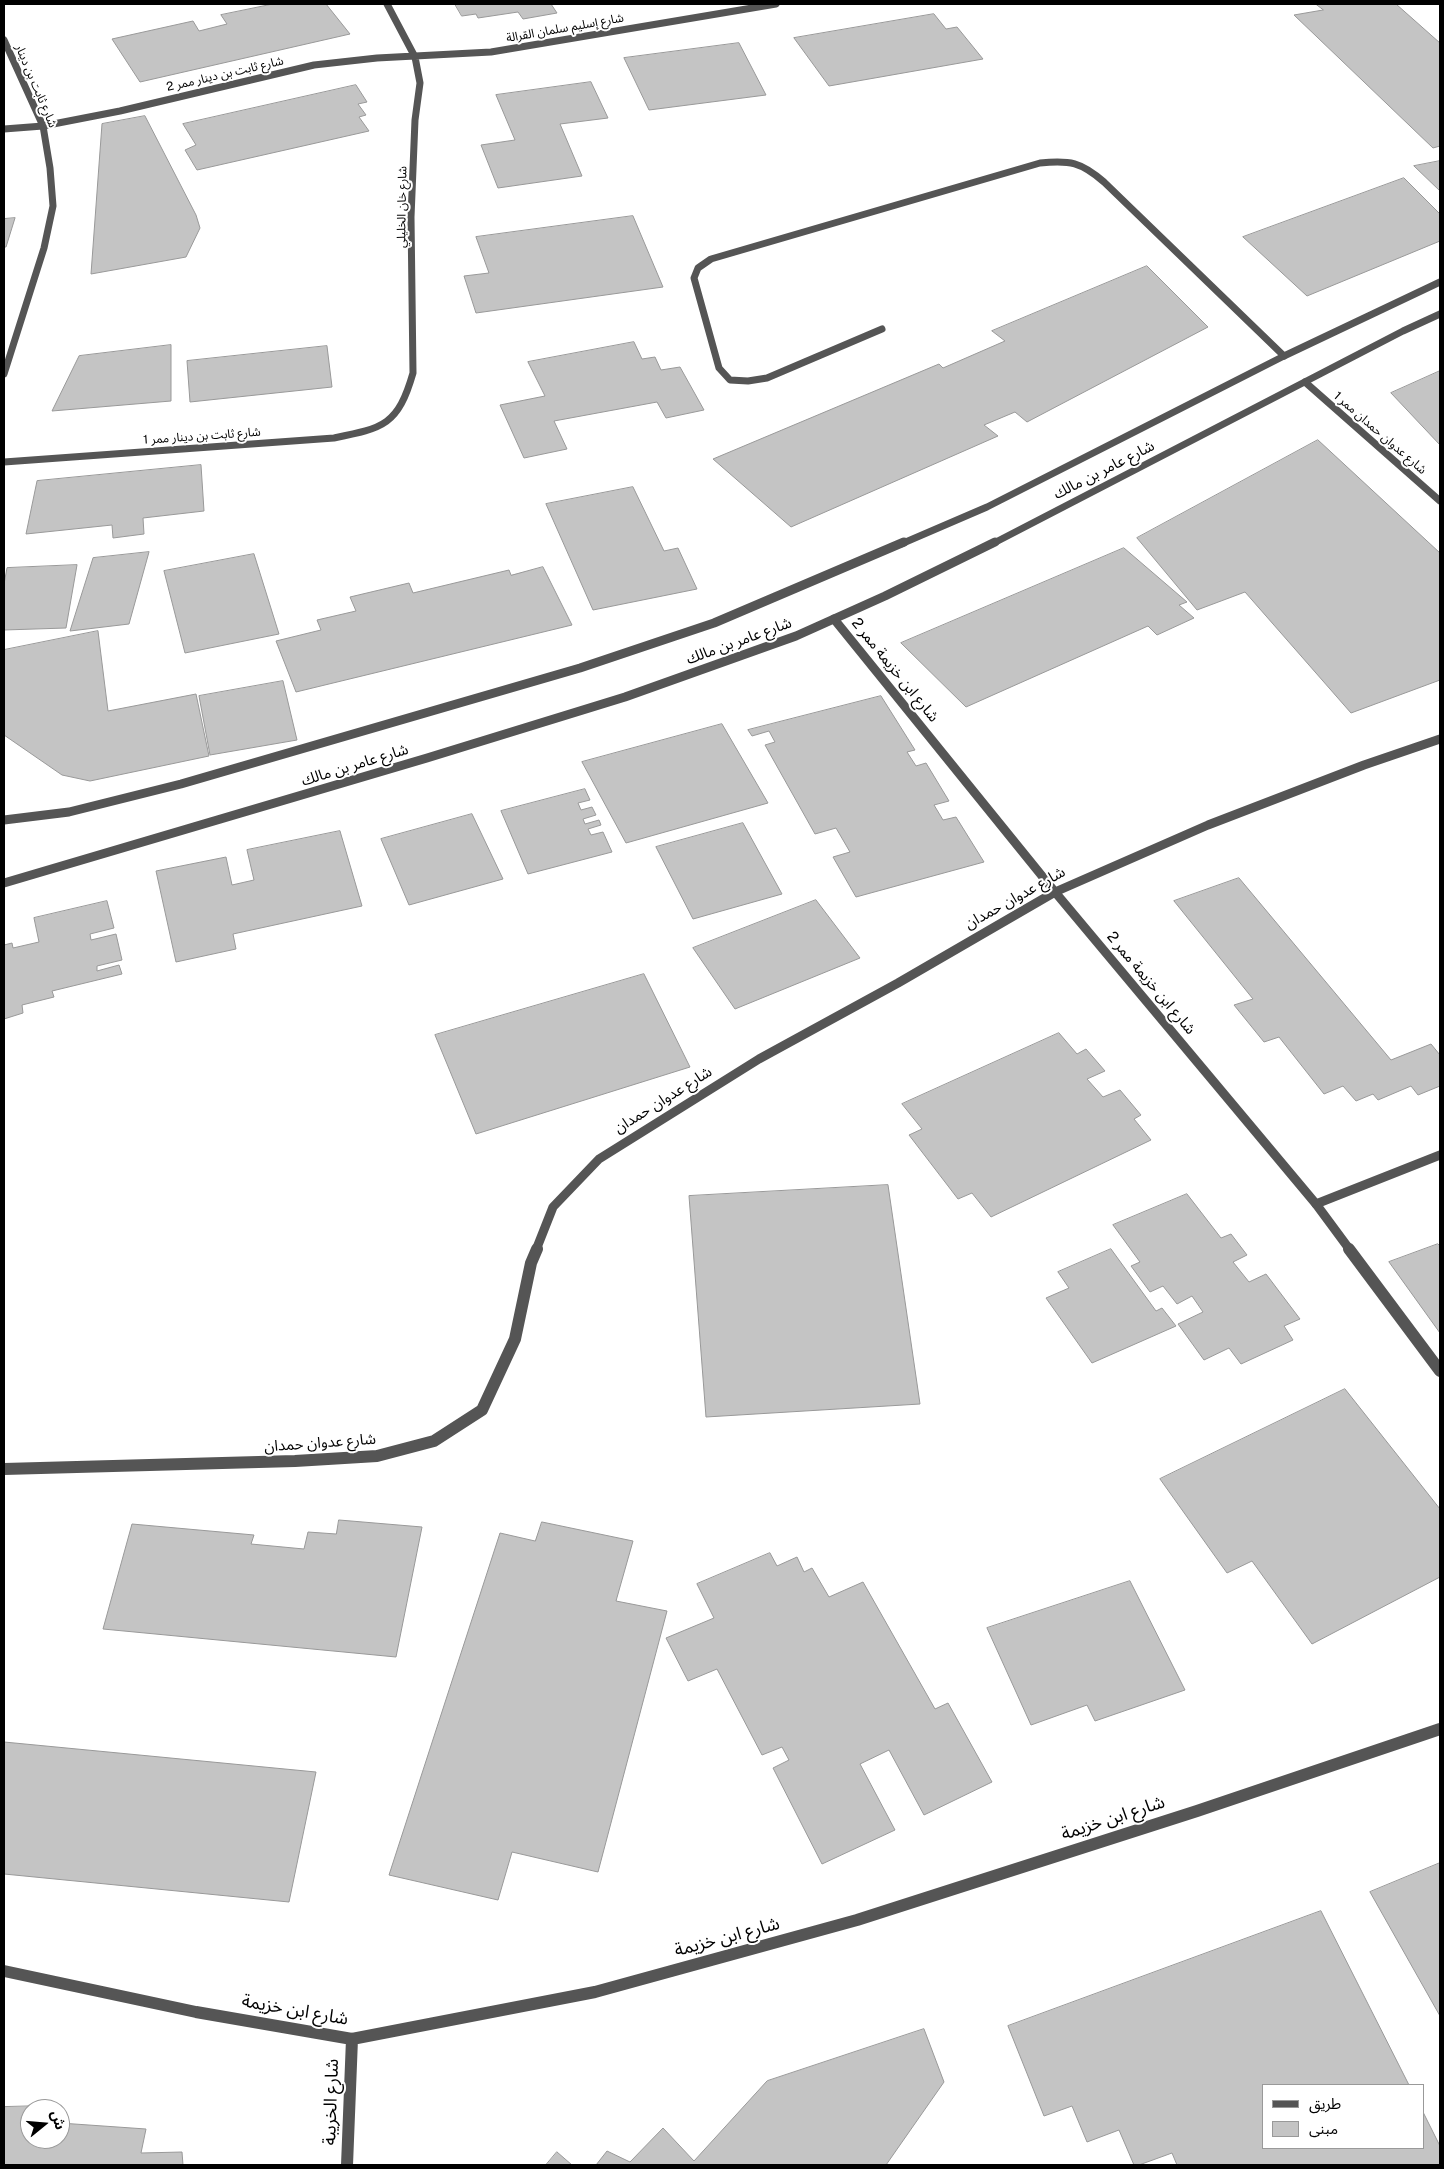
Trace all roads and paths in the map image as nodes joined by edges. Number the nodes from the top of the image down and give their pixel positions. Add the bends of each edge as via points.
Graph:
1 (387, 4) edge
2 (776, 4) edge
3 (4, 40) edge
4 (415, 56) junction
5 (42, 126) junction
6 (4, 129) edge
7 (1440, 282) edge
8 (1440, 314) edge
9 (882, 329) dead end
10 (1284, 356) junction
11 (4, 374) edge
12 (1305, 382) junction
13 (396, 416) joint
14 (4, 462) edge
15 (1440, 501) edge
16 (834, 619) junction
17 (1440, 739) edge
18 (4, 820) edge
19 (4, 882) edge
20 (1055, 892) junction
21 (1440, 1155) edge
22 (1316, 1204) junction
23 (1440, 1371) edge
24 (4, 1469) edge
25 (1440, 1729) edge
26 (4, 1971) edge
27 (352, 2039) junction
28 (347, 2165) edge

1 - 4 street, شارع خان الخليلي
2 - 4 street, شارع إسليم سلمان القرالة via 490,52
3 - 5 street, شارع ثابت بن دينار
4 - 5 street, شارع ثابت بن دينار ممر 2 via 314,65
4 - 13 street, شارع خان الخليلي via 420,83 415,120 412,217 413,373 406,398
5 - 6 street, شارع ثابت بن دينار ممر 2
5 - 11 street, شارع ثابت بن دينار via 53,206 44,248
7 - 10 street, شارع عامر بن مالك
8 - 12 street, شارع عامر بن مالك
9 - 10 street via 767,378 730,380 719,368 694,278 698,268 711,259 1040,163 1062,160 1076,162 1093,171
10 - 18 street, شارع عامر بن مالك via 987,506 714,623 403,722 181,784 69,812
12 - 15 street, شارع عدوان حمدان ممر 1
12 - 16 street, شارع عامر بن مالك via 1012,534
13 - 14 street, شارع ثابت بن دينار ممر 1 via 374,430 334,438
16 - 19 street, شارع عامر بن مالك via 796,636 625,697
16 - 20 street, شارع ابن خزيمة ممر 2
17 - 20 street, شارع عدوان حمدان via 1208,825
20 - 22 street, شارع ابن خزيمة ممر 2
20 - 24 street, شارع عدوان حمدان via 759,1059 599,1160 553,1207 532,1263 515,1339 482,1410 434,1441 377,1456 304,1461
21 - 22 street
22 - 23 street, شارع ابن خزيمة ممر 2
25 - 27 street, شارع ابن خزيمة via 857,1920 595,1992
26 - 27 street, شارع ابن خزيمة via 196,2012
27 - 28 street, شارع الخريبة

